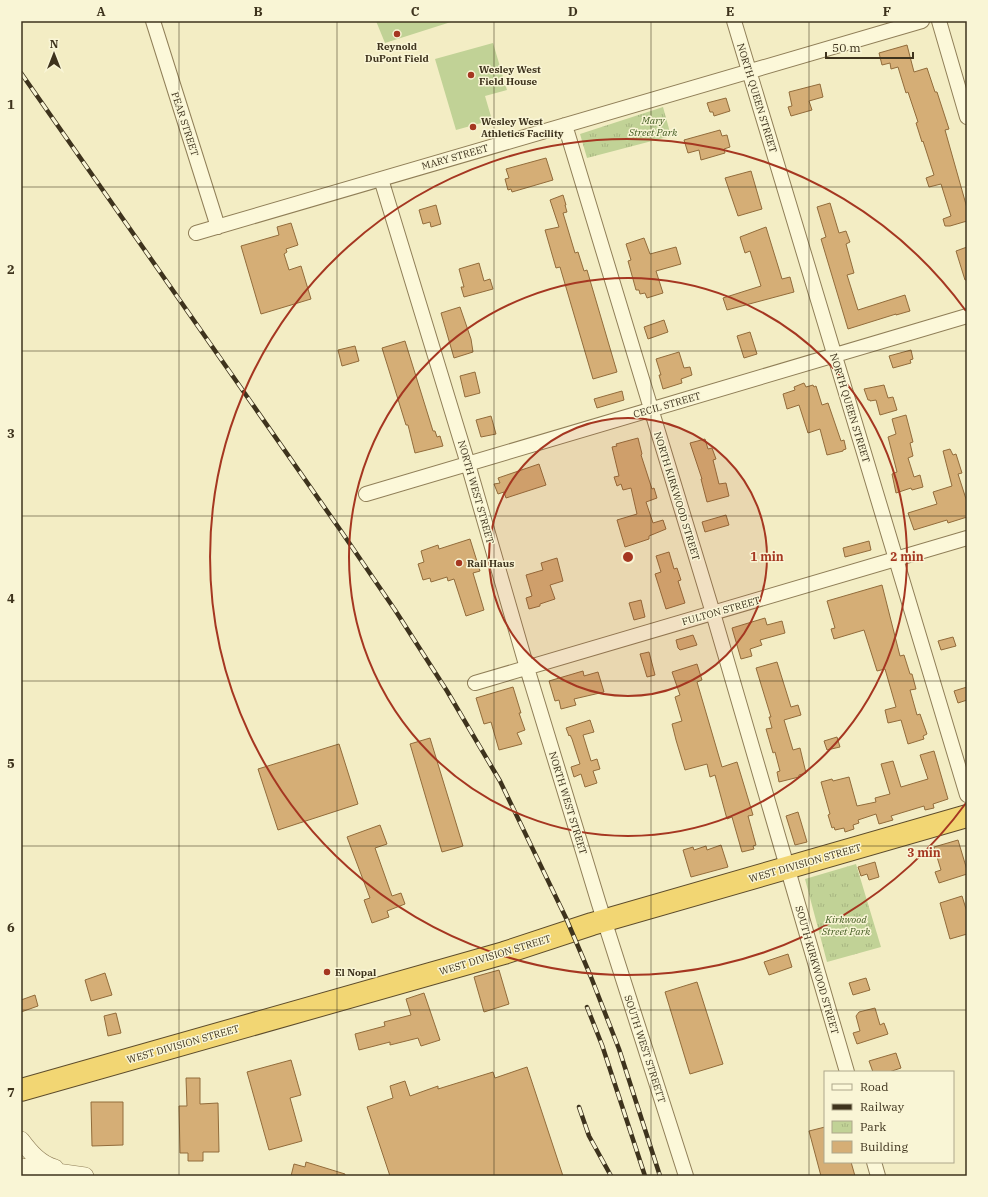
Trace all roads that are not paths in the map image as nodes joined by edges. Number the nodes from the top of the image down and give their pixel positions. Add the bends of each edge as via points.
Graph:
1 (153, 21) edge
2 (734, 21) edge
3 (922, 21) edge
4 (939, 21) edge
5 (749, 72) junction
6 (967, 117) edge
7 (565, 125) junction
8 (381, 179) junction
9 (218, 227) junction
10 (196, 233) dead end
11 (967, 316) edge
12 (834, 356) junction
13 (650, 410) junction
14 (468, 464) junction
15 (366, 494) dead end
16 (967, 538) edge
17 (895, 559) junction
18 (713, 613) junction
19 (527, 668) junction
20 (475, 683) dead end
21 (967, 795) edge
22 (967, 816) edge
23 (787, 868) junction
24 (604, 921) junction
25 (847, 1071) edge
26 (21, 1090) edge
27 (21, 1140) edge
28 (874, 1163) edge
29 (21, 1167) edge
30 (78, 1175) edge
31 (686, 1176) edge
32 (878, 1176) edge

1 - 9 street, PEAR STREET
2 - 5 street, NORTH QUEEN STREET
3 - 5 street, MARY STREET
4 - 6 street
5 - 7 street, MARY STREET
5 - 12 street, NORTH QUEEN STREET
7 - 8 street, MARY STREET
7 - 13 street, NORTH KIRKWOOD STREET
8 - 9 street, MARY STREET
8 - 14 street, NORTH WEST STREET
9 - 10 street, MARY STREET
11 - 12 street, CECIL STREET
12 - 13 street, CECIL STREET
12 - 17 street, NORTH QUEEN STREET
13 - 14 street, CECIL STREET
13 - 18 street, NORTH KIRKWOOD STREET
14 - 15 street, CECIL STREET
14 - 19 street, NORTH WEST STREET
16 - 17 street, FULTON STREET
17 - 18 street, FULTON STREET
17 - 21 street, NORTH QUEEN STREET
18 - 19 street, FULTON STREET
18 - 23 street, NORTH KIRKWOOD STREET
19 - 20 street, FULTON STREET
19 - 24 street, NORTH WEST STREET
22 - 23 highway, WEST DIVISION STREET
23 - 24 highway, WEST DIVISION STREET
23 - 25 street, SOUTH KIRKWOOD STREET
24 - 26 highway, WEST DIVISION STREET via 504,953
24 - 31 street, SOUTH WEST STREETT
27 - 30 street via 30,1152 48,1166
28 - 32 street
29 - 30 street

